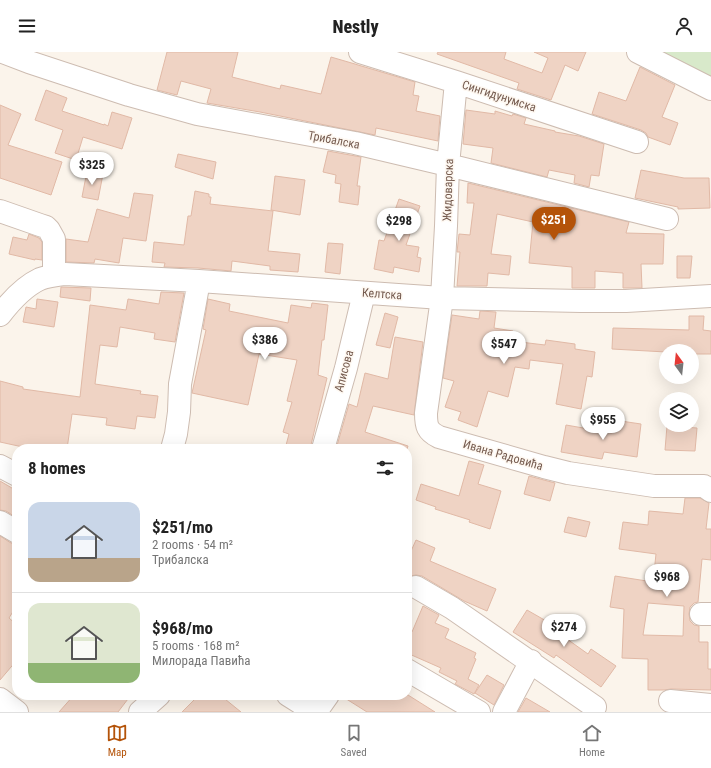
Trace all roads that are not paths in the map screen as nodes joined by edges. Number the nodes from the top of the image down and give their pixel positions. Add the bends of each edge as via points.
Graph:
1 (4, 52) edge
2 (360, 52) edge
3 (638, 52) edge
4 (456, 82) junction
5 (711, 89) edge
6 (637, 142) dead end
7 (448, 165) junction
8 (0, 211) edge
9 (667, 219) dead end
10 (54, 275) junction
11 (199, 281) junction
12 (364, 293) junction
13 (711, 296) edge
14 (442, 298) junction
15 (0, 315) edge
16 (173, 444) edge
17 (323, 444) edge
18 (0, 466) edge
19 (12, 472) edge
20 (711, 491) edge
21 (0, 522) edge
22 (12, 529) edge
23 (416, 587) dead end
24 (531, 661) junction
25 (412, 673) edge
26 (0, 699) edge
27 (153, 700) edge
28 (296, 700) edge
29 (324, 700) edge
30 (670, 701) dead end
31 (711, 705) edge
32 (595, 706) dead end
33 (17, 712) edge
34 (140, 712) edge
35 (316, 712) edge
36 (479, 712) edge
37 (504, 712) edge

1 - 7 street, Трибалска via 129,95 197,114 354,143
2 - 4 street, Сингидунумска
3 - 5 street
4 - 6 street, Сингидунумска
4 - 7 street, Жидоварска
7 - 9 street, Трибалска
7 - 14 street, Жидоварска
8 - 10 street via 49,230 54,239
10 - 11 street, Келтска
10 - 15 street, Келтска via 30,286
11 - 12 street, Келтска
11 - 16 street via 180,384 179,412
12 - 14 street, Келтска
12 - 17 street, Аписова via 346,368
13 - 14 street, Келтска via 626,301
14 - 20 street, Ивана Радовића via 426,413 427,424 433,435 568,473 654,486 704,486
18 - 19 street
21 - 22 street
23 - 24 street
24 - 32 street
24 - 37 street
25 - 36 street
26 - 33 street
27 - 34 street
28 - 35 street
29 - 35 street
30 - 31 street

